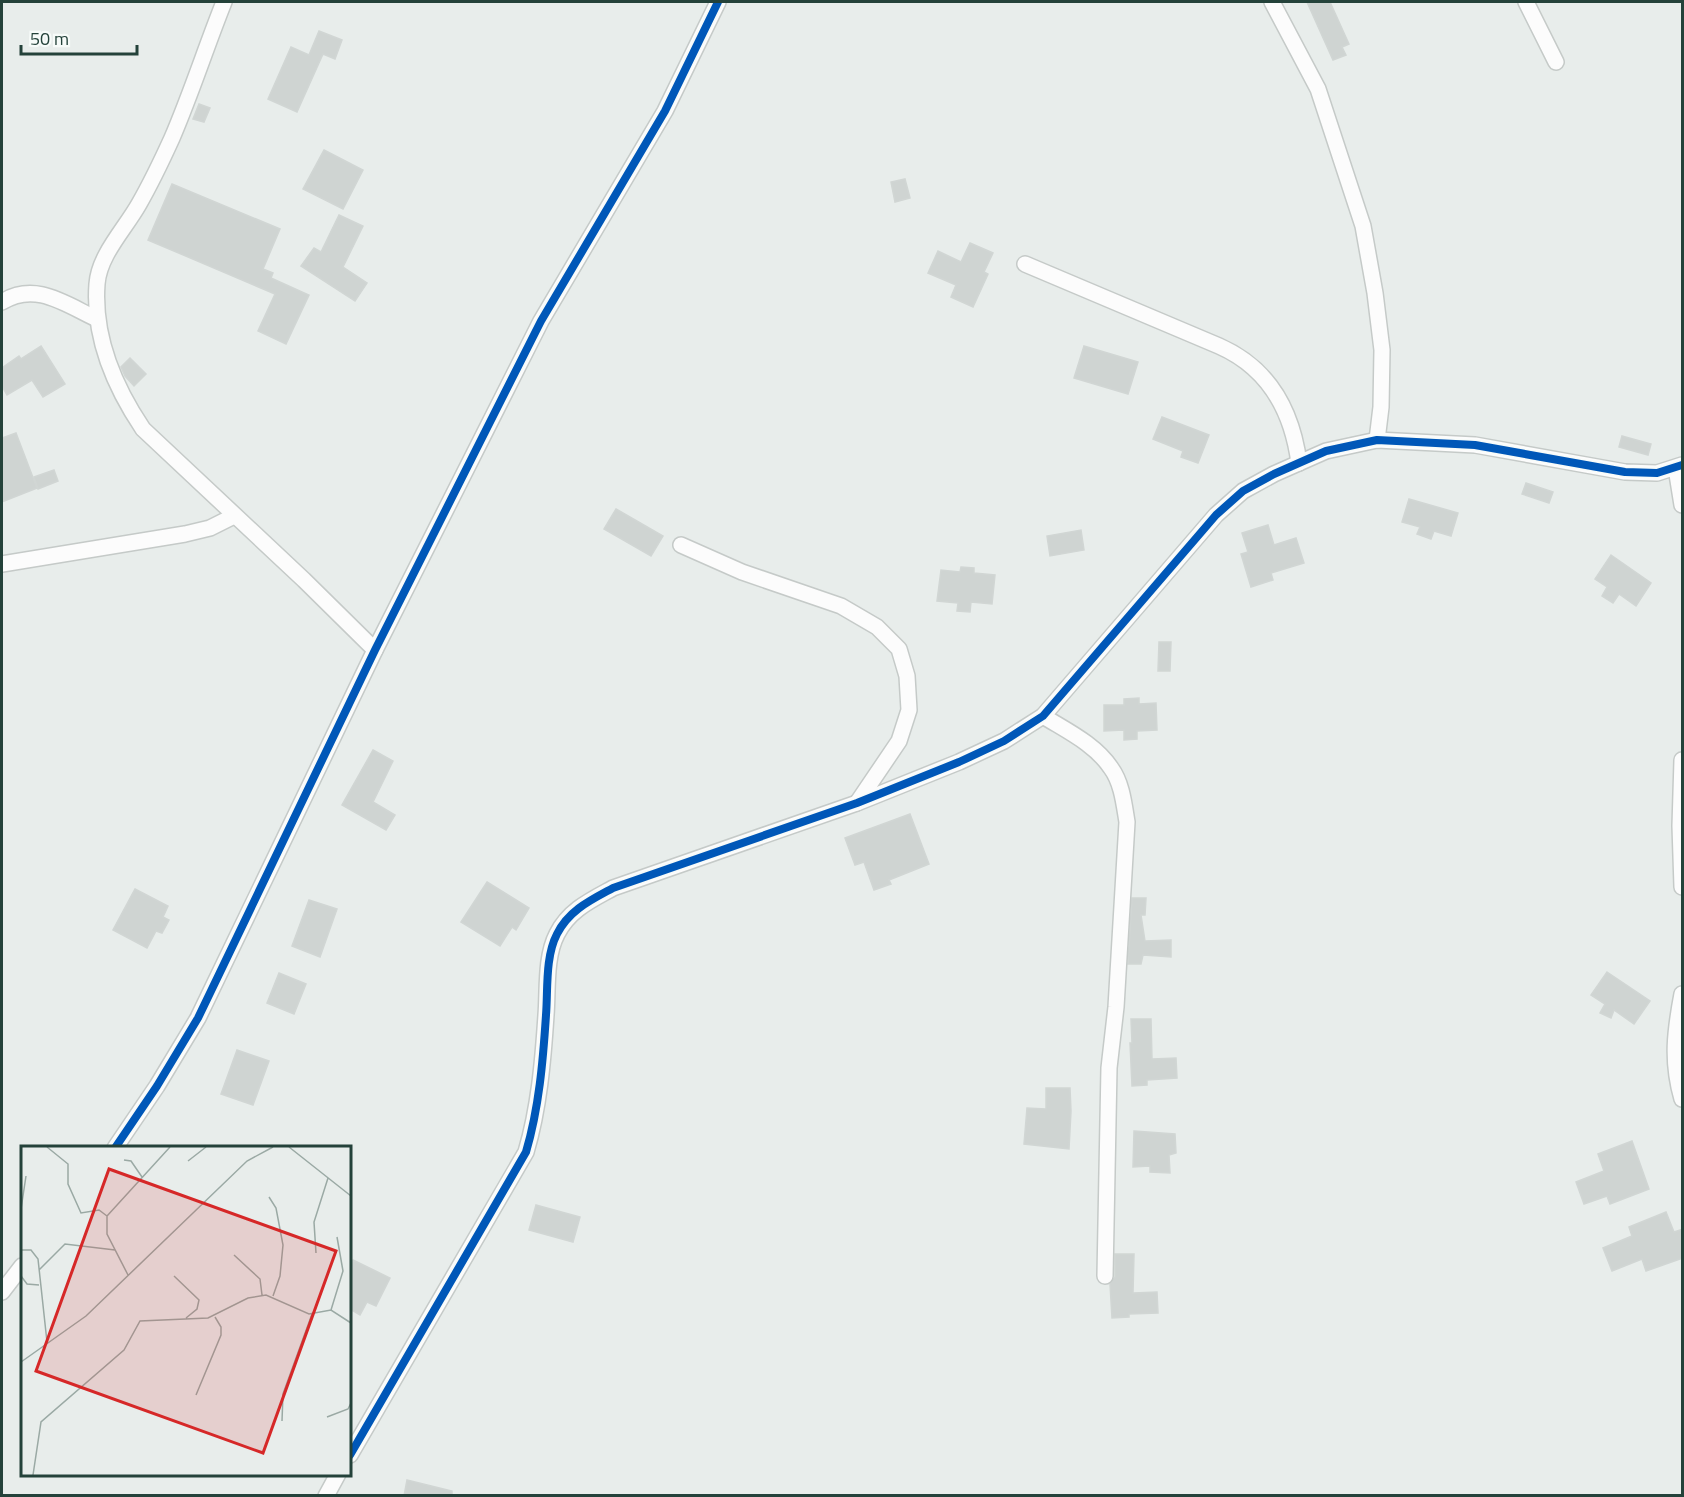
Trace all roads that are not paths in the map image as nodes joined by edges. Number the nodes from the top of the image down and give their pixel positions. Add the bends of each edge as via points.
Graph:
1 (224, 2) edge
2 (718, 2) edge
3 (1272, 2) edge
4 (1526, 2) edge
5 (1556, 62) dead end
6 (1025, 264) dead end
7 (2, 302) edge
8 (97, 318) junction
9 (1377, 440) junction
10 (1299, 463) junction
11 (1679, 466) edge
12 (1683, 505) edge
13 (234, 516) junction
14 (681, 545) dead end
15 (2, 564) edge
16 (375, 650) junction
17 (1043, 716) junction
18 (1683, 760) edge
19 (857, 803) junction
20 (1683, 887) edge
21 (1683, 994) edge
22 (1683, 1099) edge
23 (116, 1146) edge
24 (21, 1267) edge
25 (1105, 1276) dead end
26 (3, 1285) edge
27 (351, 1453) edge
28 (337, 1476) edge
29 (326, 1496) edge

1 - 8 street via 172,138 140,204 99,269
2 - 16 street via 660,120 542,321
3 - 9 street via 1318,90 1363,226 1382,350
4 - 5 street
6 - 10 street via 1233,352 1249,363 1274,388
7 - 8 street via 29,292
8 - 13 street via 113,379 126,405 143,429
9 - 10 street via 1326,451
9 - 11 street via 1475,445 1625,472 1657,473
10 - 17 street via 1244,491 1216,515
11 - 12 street
13 - 15 street via 185,534
13 - 16 street
14 - 19 street via 742,572 841,606 877,627 899,649 907,676 909,710 899,741
16 - 23 street via 198,1018
17 - 19 street via 1004,741
17 - 25 street via 1097,751 1112,769 1123,796 1127,822 1109,1068
18 - 20 street
19 - 27 street via 613,888 582,905 565,921 550,957 536,1105 526,1152
21 - 22 street via 1674,1058
24 - 26 street
28 - 29 street

